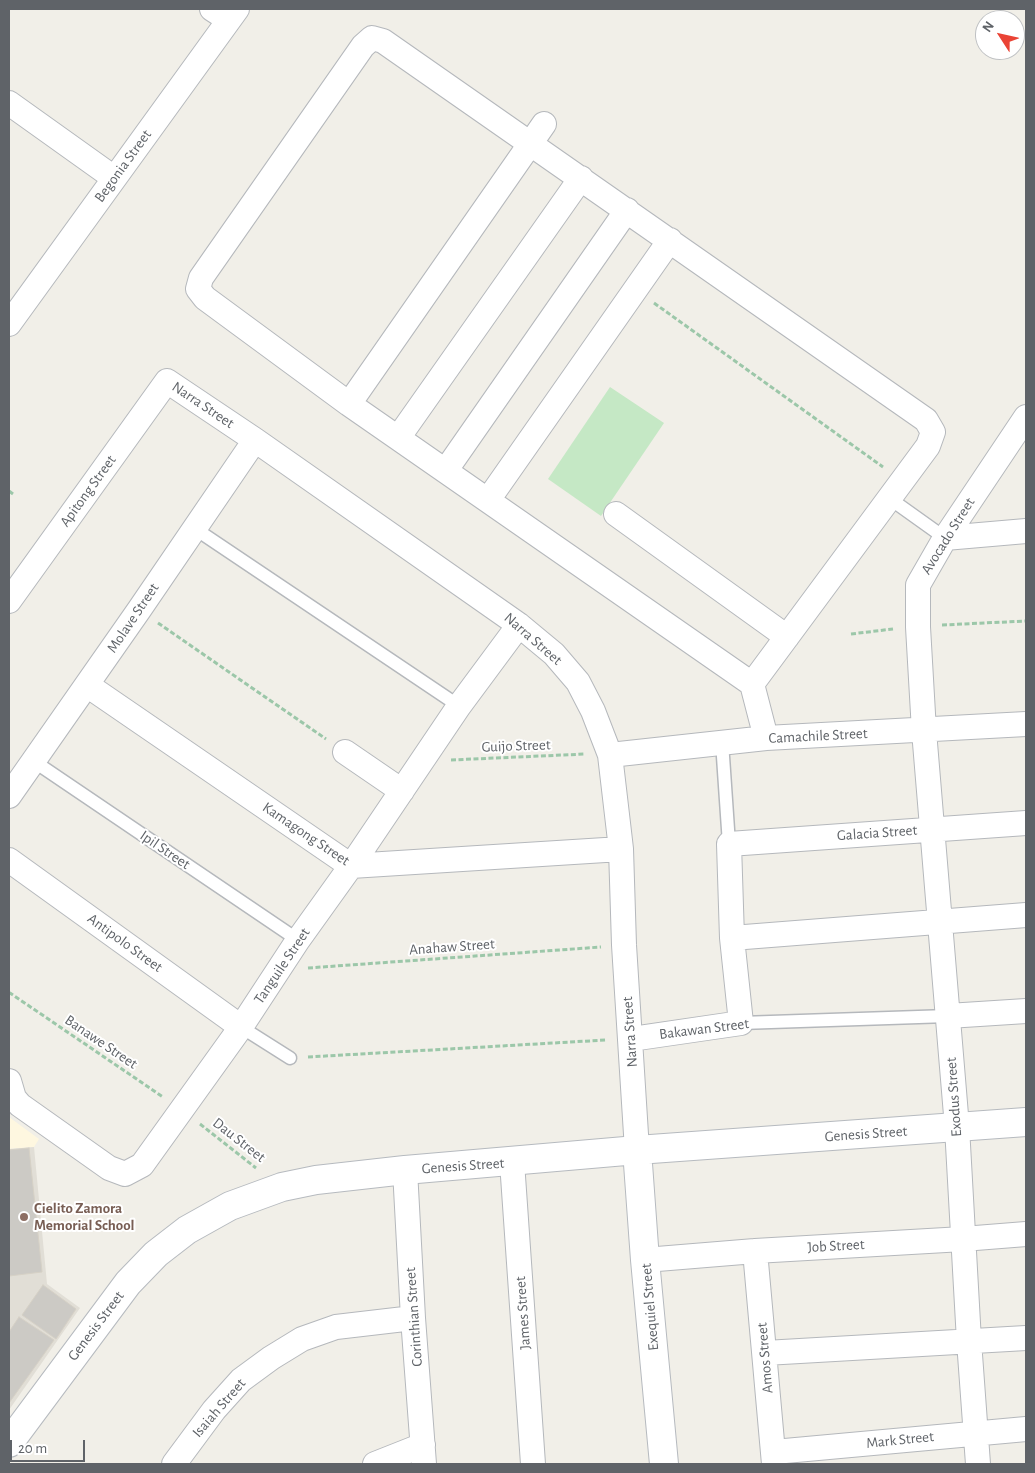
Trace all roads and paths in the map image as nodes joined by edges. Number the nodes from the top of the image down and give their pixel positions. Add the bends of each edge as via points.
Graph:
1 (226, 13) edge
2 (9, 103) edge
3 (544, 124) dead end
4 (530, 144) junction
5 (114, 178) junction
6 (581, 178) junction
7 (627, 210) junction
8 (670, 240) junction
9 (636, 289) junction
10 (9, 322) edge
11 (167, 381) joint
12 (349, 404) junction
13 (1026, 417) edge
14 (398, 438) junction
15 (255, 440) junction
16 (446, 470) junction
17 (896, 489) junction
18 (488, 500) junction
19 (616, 514) dead end
20 (194, 528) junction
21 (1026, 531) edge
22 (945, 538) junction
23 (9, 601) edge
24 (139, 610) junction
25 (1026, 621) edge
26 (519, 624) junction
27 (918, 627) junction
28 (851, 634) dead end
29 (787, 637) junction
30 (752, 684) junction
31 (87, 685) junction
32 (459, 706) junction
33 (1026, 724) edge
34 (924, 730) junction
35 (766, 738) junction
36 (722, 742) junction
37 (344, 752) joint
38 (610, 755) junction
39 (32, 760) junction
40 (423, 761) junction
41 (402, 791) junction
42 (9, 796) edge
43 (1026, 823) edge
44 (933, 829) junction
45 (728, 844) junction
46 (621, 849) junction
47 (9, 860) edge
48 (352, 866) junction
49 (1026, 915) edge
50 (940, 921) junction
51 (732, 938) junction
52 (298, 940) junction
53 (624, 945) junction
54 (284, 962) junction
55 (9, 994) edge
56 (1026, 1011) edge
57 (948, 1016) junction
58 (741, 1023) junction
59 (242, 1027) junction
60 (631, 1038) junction
61 (290, 1058) joint
62 (9, 1081) edge
63 (182, 1110) junction
64 (1026, 1122) edge
65 (957, 1127) junction
66 (637, 1150) junction
67 (512, 1162) junction
68 (405, 1170) junction
69 (282, 1187) junction
70 (1026, 1234) edge
71 (963, 1240) junction
72 (755, 1251) junction
73 (645, 1260) junction
74 (413, 1318) junction
75 (1026, 1338) edge
76 (969, 1341) junction
77 (765, 1353) junction
78 (1026, 1429) edge
79 (976, 1432) junction
80 (9, 1443) edge
81 (424, 1455) edge
82 (774, 1458) edge
83 (174, 1464) edge
84 (375, 1464) edge
85 (533, 1464) edge
86 (664, 1464) edge
87 (978, 1464) edge

1 - 5 street, Begonia Street
2 - 5 street
3 - 4 street
4 - 6 street
4 - 12 street
4 - 12 street via 383,41 372,38 363,46 206,270 198,288 205,298
5 - 10 street, Begonia Street
6 - 7 street
6 - 14 street
7 - 8 street
7 - 16 street
8 - 9 street
8 - 17 street via 926,420 933,432 928,446
9 - 17 path
9 - 18 street
11 - 15 street, Narra Street
11 - 23 street, Apitong Street
12 - 14 street
13 - 22 street, Avocado Street
14 - 16 street
15 - 20 street, Molave Street
15 - 26 street, Narra Street
16 - 18 street
17 - 22 lane
17 - 29 street
18 - 30 street
19 - 29 street
20 - 24 street, Molave Street
20 - 32 lane
21 - 22 street
22 - 27 street, Avocado Street via 918,585
24 - 31 street, Molave Street
24 - 37 path
25 - 27 path
26 - 32 street, Tanguile Street
26 - 38 street, Narra Street via 554,654 578,682
27 - 28 path
27 - 34 street, Avocado Street
29 - 30 street
30 - 35 street
31 - 39 street, Molave Street
31 - 48 street, Kamagong Street
32 - 40 street, Tanguile Street
33 - 34 street, Camachile Street
34 - 35 street, Camachile Street
34 - 44 street, Exodus Street
35 - 36 street, Camachile Street
36 - 38 street, Camachile Street
36 - 45 lane
37 - 41 street
38 - 40 path, Guijo Street
38 - 46 street, Narra Street
39 - 42 street, Molave Street
39 - 52 lane, Ipil Street
40 - 41 street, Tanguile Street
41 - 48 street, Tanguile Street
43 - 44 street, Galacia Street
44 - 45 street, Galacia Street
44 - 50 street, Exodus Street
45 - 51 street
46 - 48 street, Kamagong Street
46 - 53 street, Narra Street
47 - 59 street, Antipolo Street
48 - 52 street, Tanguile Street
49 - 50 street
50 - 51 street
50 - 57 street, Exodus Street
51 - 58 street
52 - 54 street, Tanguile Street
53 - 54 path, Anahaw Street via 297,969
53 - 60 street, Narra Street
54 - 59 street, Tanguile Street
55 - 63 path, Banawe Street
56 - 57 street, Bakawan Street
57 - 58 lane, Bakawan Street
57 - 65 street, Exodus Street
58 - 60 street, Bakawan Street
59 - 61 lane
59 - 63 street, Tanguile Street
60 - 61 path
60 - 66 street, Narra Street
62 - 63 street, Tanguile Street via 20,1106 109,1168 125,1174 142,1165
63 - 69 path, Dau Street
64 - 65 street, Genesis Street
65 - 66 street, Genesis Street
65 - 71 street, Exodus Street
66 - 67 street, Genesis Street
66 - 73 street, Exequiel Street
67 - 68 street, Genesis Street
67 - 85 street, James Street
68 - 69 street, Genesis Street
68 - 74 street, Corinthian Street
69 - 80 street, Genesis Street via 230,1206 187,1230 156,1254 128,1283
70 - 71 street, Job Street
71 - 72 street, Job Street
71 - 76 street, Exodus Street
72 - 73 street, Job Street
72 - 77 street, Amos Street
73 - 86 street, Exequiel Street
74 - 81 street, Corinthian Street
74 - 83 street, Isaiah Street via 336,1327 302,1339 241,1380
75 - 76 street
76 - 77 street
76 - 79 street, Exodus Street
77 - 82 street, Amos Street
78 - 79 street, Mark Street
79 - 82 street, Mark Street
79 - 87 street, Exodus Street
81 - 84 street

